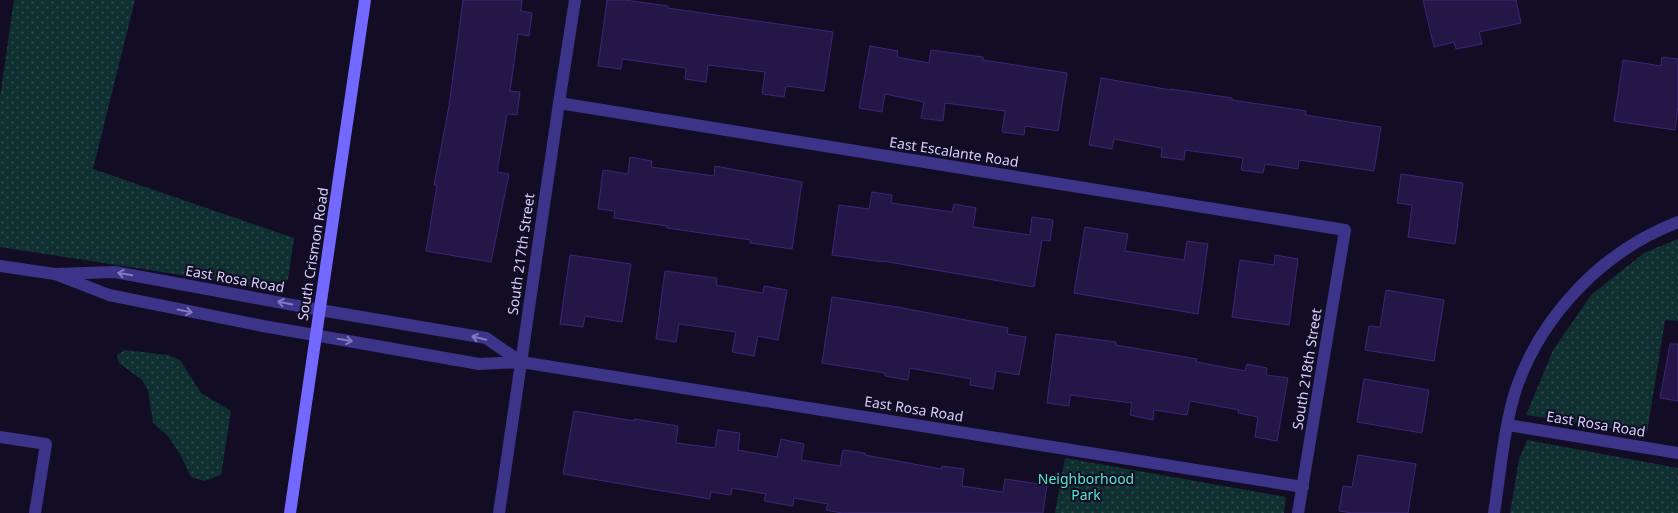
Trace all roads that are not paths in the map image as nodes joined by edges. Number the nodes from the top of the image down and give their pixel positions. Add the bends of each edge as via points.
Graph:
1 (365, 0) edge
2 (575, 0) edge
3 (559, 103) junction
4 (1678, 222) edge
5 (1345, 230) joint
6 (0, 266) edge
7 (55, 274) junction
8 (320, 310) junction
9 (316, 335) junction
10 (521, 362) junction
11 (1508, 425) junction
12 (0, 437) edge
13 (1678, 453) edge
14 (1303, 487) junction
15 (35, 513) edge
16 (290, 513) edge
17 (499, 513) edge
18 (1298, 513) edge
19 (1494, 513) edge

1 - 8 street, South Crismon Road
2 - 3 street, South 217th Street
3 - 5 street, East Escalante Road
3 - 10 street, South 217th Street
4 - 11 street via 1654,231 1614,256 1579,287 1548,327 1530,358 1516,390
5 - 14 street, South 218th Street
6 - 7 street, East Rosa Road
8 -> 7 street, East Rosa Road via 115,272
7 -> 9 street, East Rosa Road via 109,296
8 - 9 street, South Crismon Road
10 -> 8 street, East Rosa Road via 486,338
9 -> 10 street, East Rosa Road via 479,364
9 - 16 street, South Crismon Road
10 - 14 street, East Rosa Road
10 - 17 street, South 217th Street
11 - 13 street, East Rosa Road
11 - 19 street
12 - 15 street via 46,444
14 - 18 street, South 218th Street

